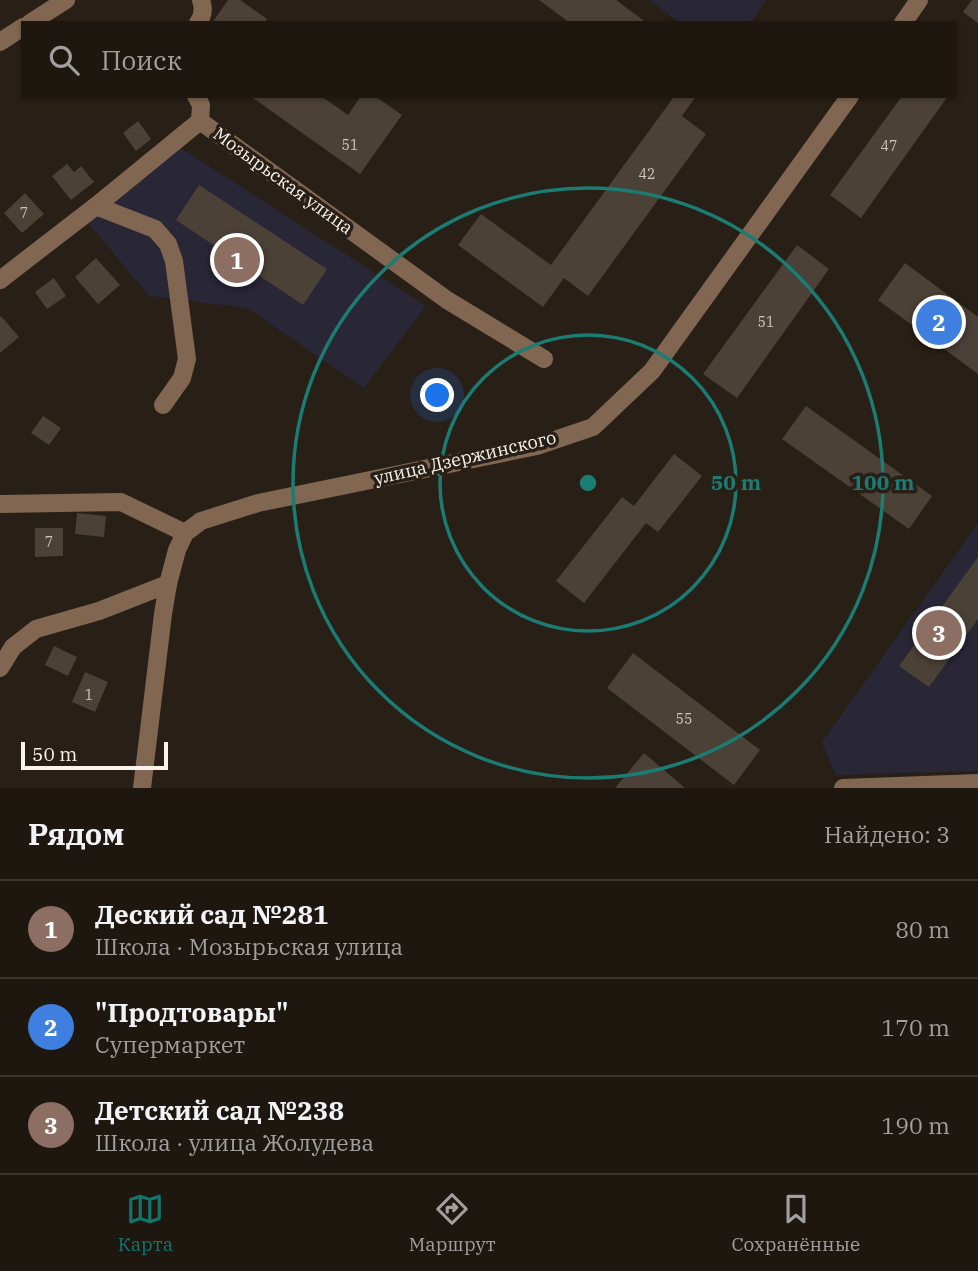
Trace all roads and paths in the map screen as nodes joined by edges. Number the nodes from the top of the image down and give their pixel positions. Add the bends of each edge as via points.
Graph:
1 (65, 0) edge
2 (201, 0) edge
3 (919, 0) edge
4 (33, 21) edge
5 (199, 21) edge
6 (903, 21) edge
7 (21, 28) edge
8 (0, 42) edge
9 (197, 98) edge
10 (849, 98) edge
11 (200, 121) junction
12 (96, 206) junction
13 (0, 280) edge
14 (544, 359) dead end
15 (163, 405) dead end
16 (0, 504) edge
17 (185, 533) junction
18 (168, 584) junction
19 (0, 668) edge
20 (978, 783) edge
21 (142, 788) edge
22 (844, 788) edge

1 - 4 street
2 - 5 street
3 - 6 street
7 - 8 street
9 - 11 street
10 - 17 street, улица Дзержинского via 652,371 593,427 537,446 258,503 201,521
11 - 12 street, Мозырьская улица
11 - 14 street, Мозырьская улица via 447,300
12 - 13 street, Мозырьская улица
12 - 15 street via 155,229 168,244 174,261 187,359 182,378
16 - 17 street via 121,502
17 - 18 street
18 - 19 street via 36,629 13,647
18 - 21 street
20 - 22 street

